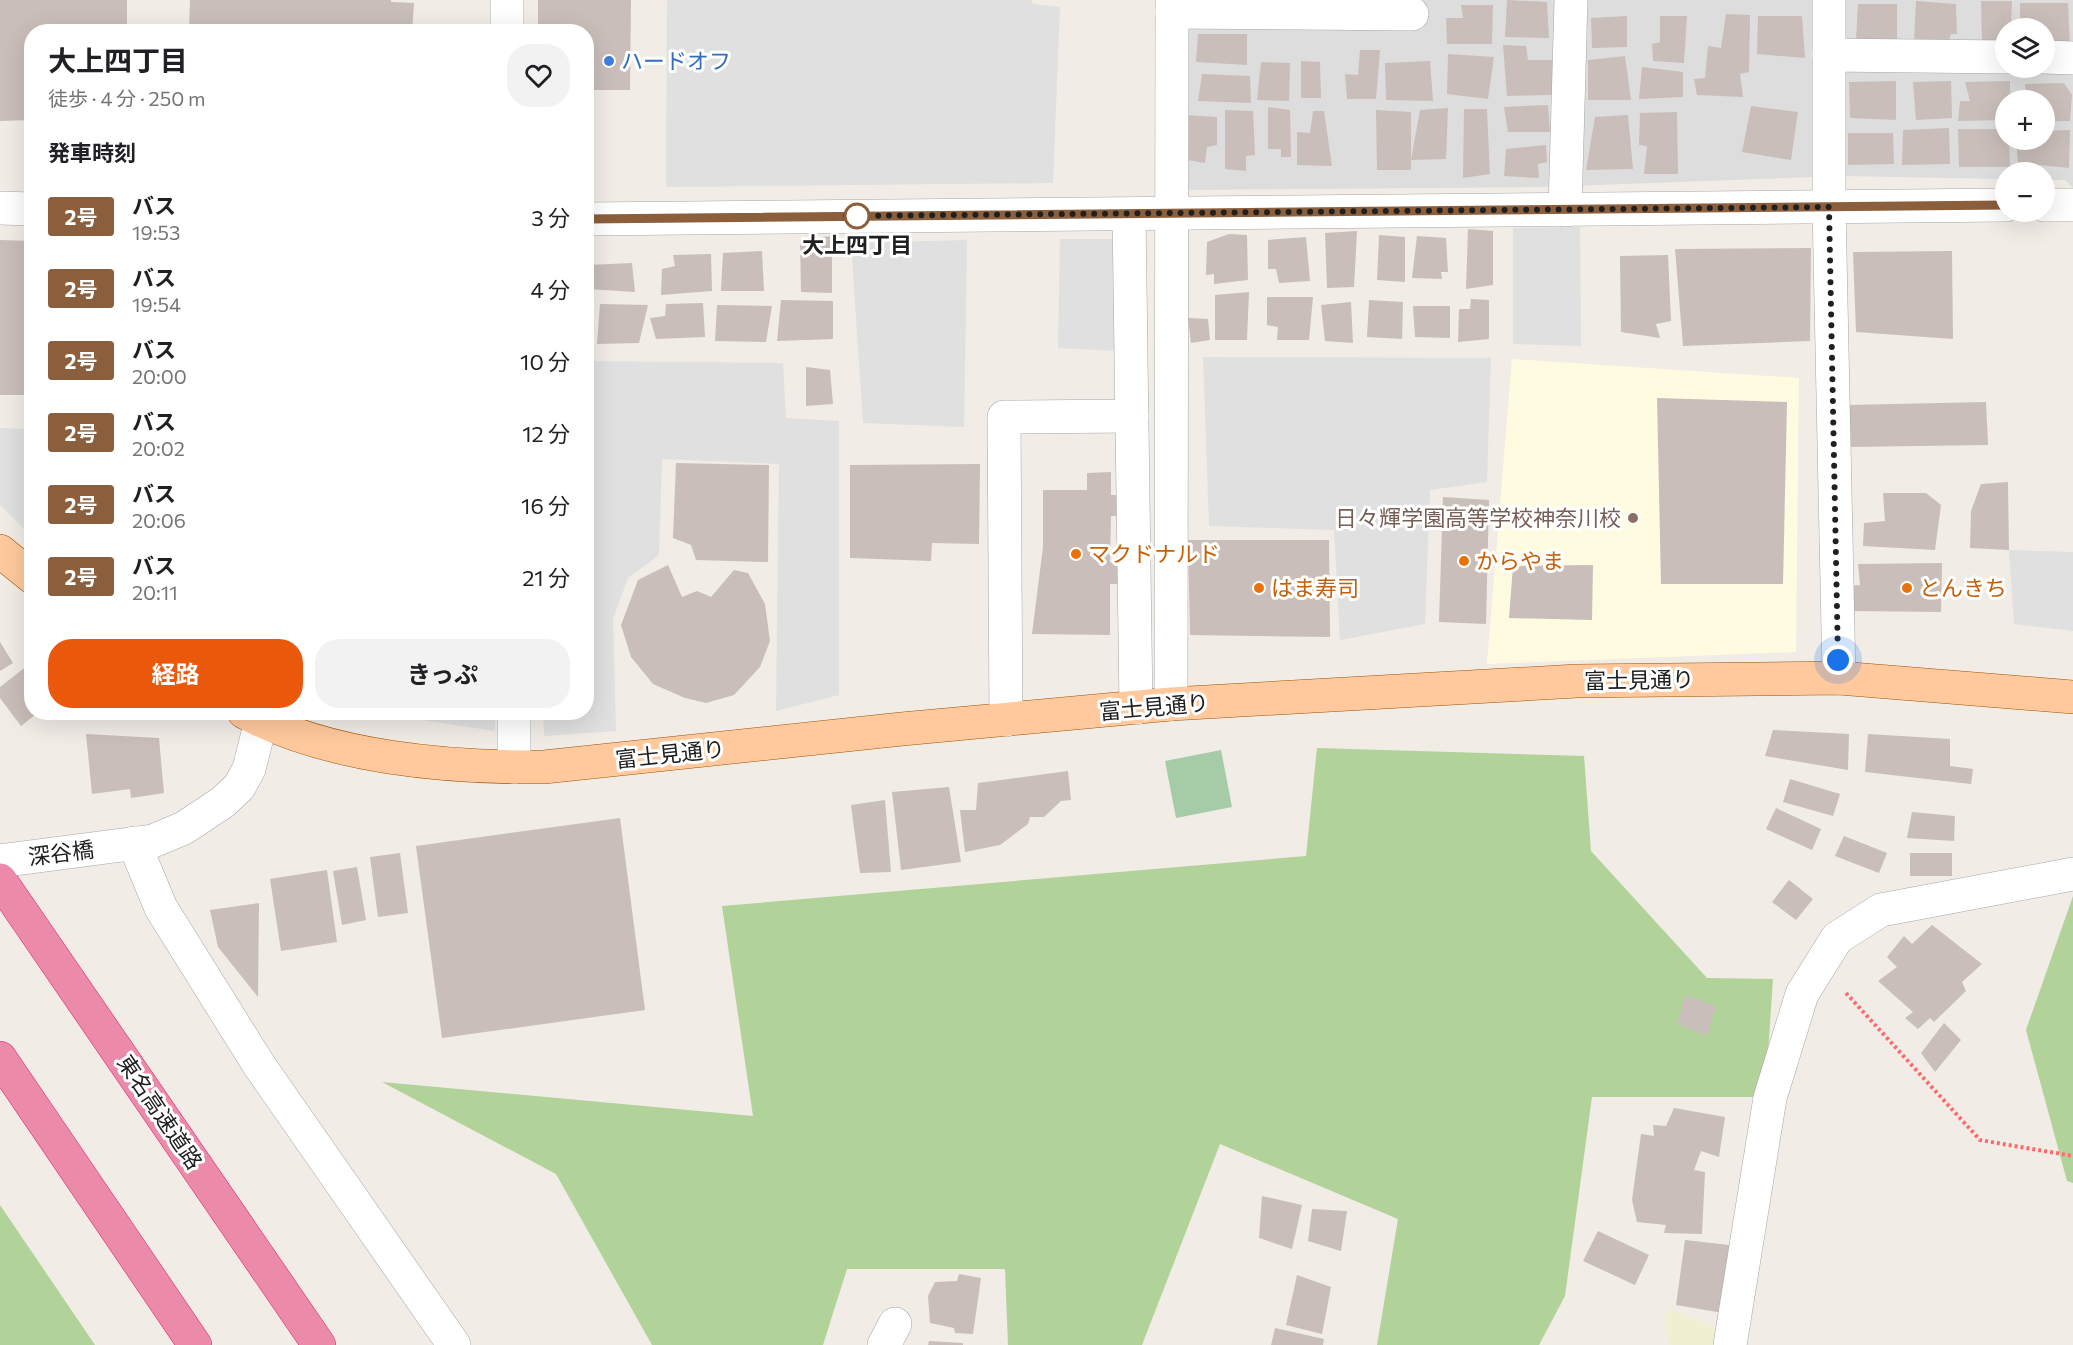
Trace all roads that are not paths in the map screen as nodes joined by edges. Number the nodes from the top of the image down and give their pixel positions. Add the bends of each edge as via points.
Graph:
1 (507, 0) edge
2 (1571, 0) edge
3 (1829, 0) edge
4 (1172, 6) edge
5 (1412, 14) dead end
6 (507, 24) edge
7 (1829, 55) junction
8 (1995, 57) edge
9 (2055, 57) edge
10 (2073, 58) edge
11 (1995, 205) edge
12 (2055, 205) edge
13 (2073, 205) edge
14 (1829, 207) junction
15 (0, 208) edge
16 (24, 209) edge
17 (1565, 210) junction
18 (1172, 213) junction
19 (1129, 214) junction
20 (594, 219) edge
21 (1132, 416) junction
22 (0, 551) edge
23 (24, 570) edge
24 (1839, 678) junction
25 (2073, 697) edge
26 (1171, 704) junction
27 (1136, 708) junction
28 (253, 720) edge
29 (261, 720) edge
30 (514, 720) edge
31 (1006, 720) junction
32 (514, 767) junction
33 (128, 844) junction
34 (0, 861) edge
35 (2073, 874) edge
36 (0, 880) edge
37 (0, 1058) edge
38 (195, 1345) edge
39 (319, 1345) edge
40 (454, 1345) edge
41 (1730, 1345) edge

1 - 6 street
2 - 17 street
3 - 7 street
4 - 5 street
4 - 18 street
7 - 8 street
7 - 14 street
9 - 10 street
11 - 14 street
12 - 13 street
14 - 17 street
14 - 24 street
15 - 16 street
17 - 18 street
18 - 19 street
18 - 26 street
19 - 20 street
19 - 21 street
21 - 27 street
21 - 31 street via 1004,417
22 - 23 main road
24 - 25 main road, 富士見通り
24 - 26 main road, 富士見通り via 1577,681
26 - 27 main road, 富士見通り
27 - 31 main road, 富士見通り
28 - 33 street, 深谷橋 via 249,769 239,787 184,828 153,841
29 - 32 main road, 富士見通り via 320,741 379,755
30 - 32 street
31 - 32 main road, 富士見通り
33 - 34 street, 深谷橋
33 - 40 street via 161,908 259,1065
35 - 41 street via 1881,910 1837,938 1802,994 1770,1098
36 - 39 highway, 東名高速道路
37 - 38 highway

